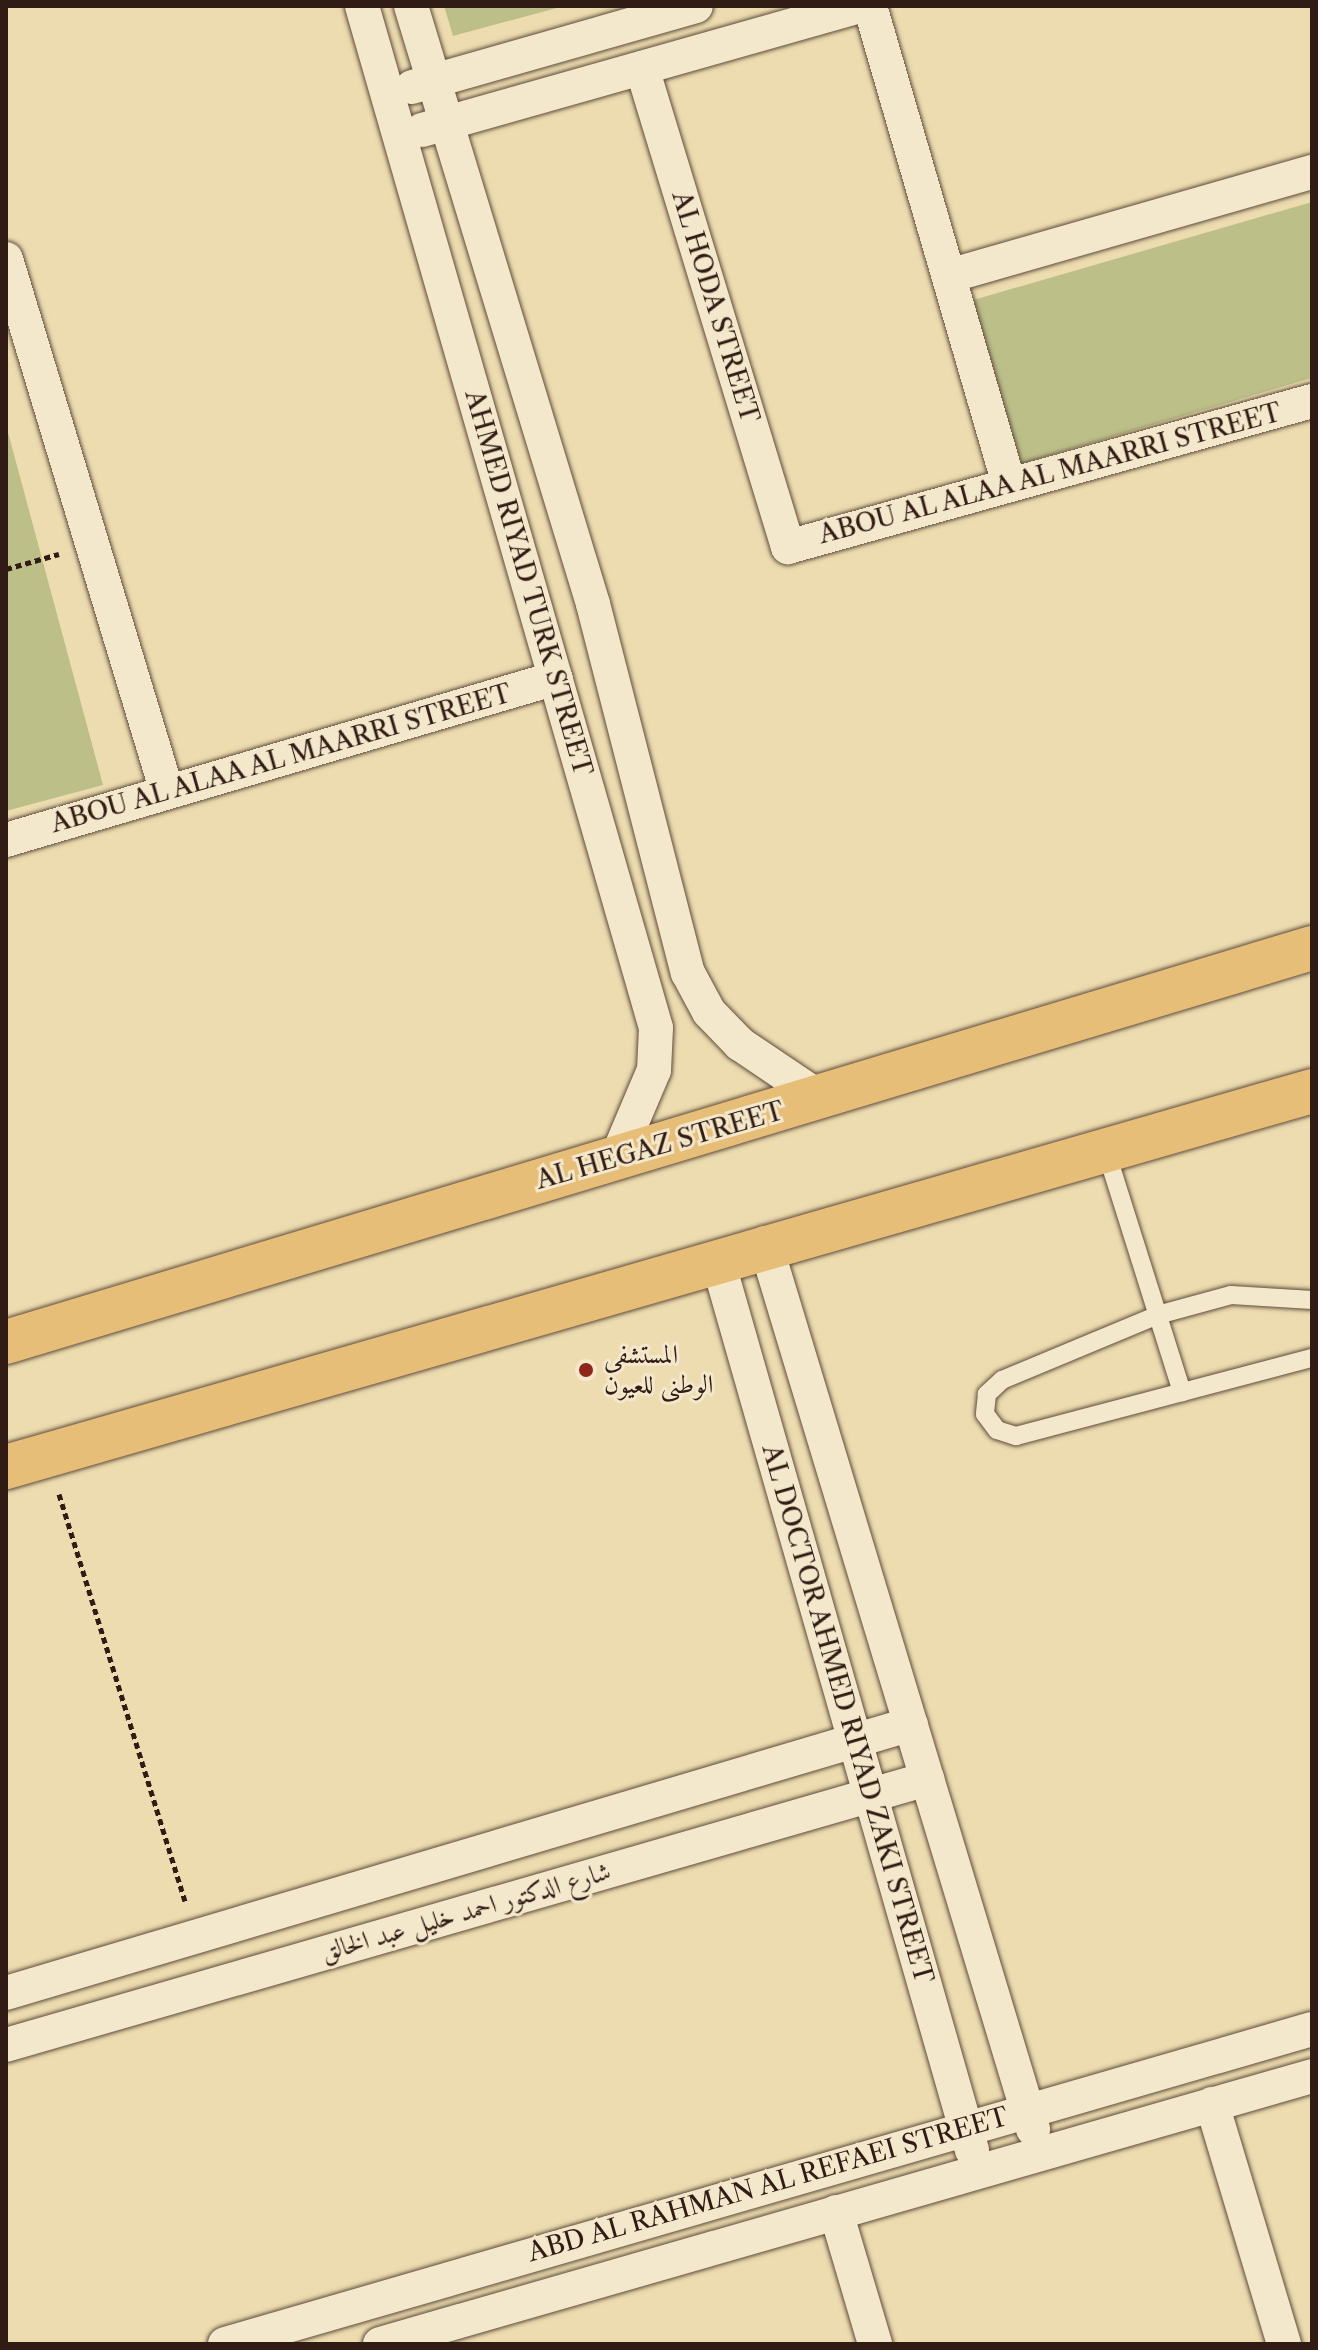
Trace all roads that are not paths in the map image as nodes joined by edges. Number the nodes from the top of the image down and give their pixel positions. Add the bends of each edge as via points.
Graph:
1 (362, 6) edge
2 (411, 6) edge
3 (696, 6) edge
4 (860, 6) edge
5 (870, 6) edge
6 (642, 68) junction
7 (432, 81) junction
8 (387, 94) junction
9 (445, 124) junction
10 (399, 137) junction
11 (1312, 172) edge
12 (7, 269) edge
13 (949, 276) junction
14 (1312, 401) edge
15 (1009, 485) junction
16 (788, 547) joint
17 (556, 678) junction
18 (167, 792) junction
19 (6, 840) edge
20 (1312, 948) edge
21 (1312, 1091) edge
22 (823, 1100) junction
23 (1105, 1148) junction
24 (617, 1157) junction
25 (765, 1243) junction
26 (717, 1258) junction
27 (1312, 1300) edge
28 (1158, 1315) junction
29 (6, 1342) edge
30 (1312, 1358) edge
31 (1182, 1392) junction
32 (6, 1467) edge
33 (911, 1724) junction
34 (855, 1740) junction
35 (927, 1779) junction
36 (870, 1795) junction
37 (6, 1993) edge
38 (1312, 2029) edge
39 (6, 2045) edge
40 (1312, 2076) edge
41 (1212, 2104) junction
42 (1028, 2110) junction
43 (966, 2128) junction
44 (1039, 2148) junction
45 (977, 2171) junction
46 (836, 2212) junction
47 (225, 2344) edge
48 (380, 2344) edge
49 (875, 2344) edge
50 (1284, 2344) edge

1 - 8 street, AHMED RIYAD TURK STREET
2 - 7 street, AHMED RIYAD TURK STREET
3 - 7 street
4 - 6 street
5 - 13 street
6 - 9 street
6 - 16 street, AL HODA STREET
7 - 8 street
7 - 9 street, AHMED RIYAD TURK STREET
8 - 10 street, AHMED RIYAD TURK STREET
9 - 10 street
9 - 22 street, AHMED RIYAD TURK STREET via 593,604 688,973 709,1012 740,1044
10 - 17 street, AHMED RIYAD TURK STREET
11 - 13 street
12 - 18 street
13 - 15 street
14 - 15 street, ABOU AL ALAA AL MAARRI STREET
15 - 16 street, ABOU AL ALAA AL MAARRI STREET
17 - 18 street, ABOU AL ALAA AL MAARRI STREET
17 - 24 street, AHMED RIYAD TURK STREET via 656,1028 654,1070
18 - 19 street, ABOU AL ALAA AL MAARRI STREET
20 - 22 main road, AL HEGAZ STREET
21 - 23 main road
22 - 24 main road, AL HEGAZ STREET
23 - 25 main road
23 - 28 lane
24 - 29 main road, AL HEGAZ STREET
25 - 26 main road
25 - 33 street, AL DOCTOR AHMED RIYAD ZAKI STREET
26 - 32 main road
26 - 34 street, AL DOCTOR AHMED RIYAD ZAKI STREET
27 - 28 lane via 1231,1295
28 - 31 lane
28 - 31 lane via 1002,1380 987,1394 985,1414 997,1430 1016,1436
30 - 31 lane
33 - 34 street, شارع الدكتور احمد خليل عبد الخالق
33 - 35 street, AL DOCTOR AHMED RIYAD ZAKI STREET
34 - 36 street, AL DOCTOR AHMED RIYAD ZAKI STREET
34 - 37 street, شارع الدكتور احمد خليل عبد الخالق
35 - 36 street, شارع الدكتور احمد خليل عبد الخالق
35 - 42 street, AL DOCTOR AHMED RIYAD ZAKI STREET
36 - 39 street, شارع الدكتور احمد خليل عبد الخالق
36 - 43 street, AL DOCTOR AHMED RIYAD ZAKI STREET
38 - 42 street, ABD AL RAHMAN AL REFAEI STREET
40 - 41 street, ABD AL RAHMAN AL REFAEI STREET
41 - 44 street, ABD AL RAHMAN AL REFAEI STREET
41 - 50 street
42 - 43 street, ABD AL RAHMAN AL REFAEI STREET
42 - 44 street, AL DOCTOR AHMED RIYAD ZAKI STREET
43 - 45 street, AL DOCTOR AHMED RIYAD ZAKI STREET
43 - 47 street, ABD AL RAHMAN AL REFAEI STREET
44 - 45 street, ABD AL RAHMAN AL REFAEI STREET
45 - 46 street, ABD AL RAHMAN AL REFAEI STREET
46 - 48 street, ABD AL RAHMAN AL REFAEI STREET
46 - 49 street

